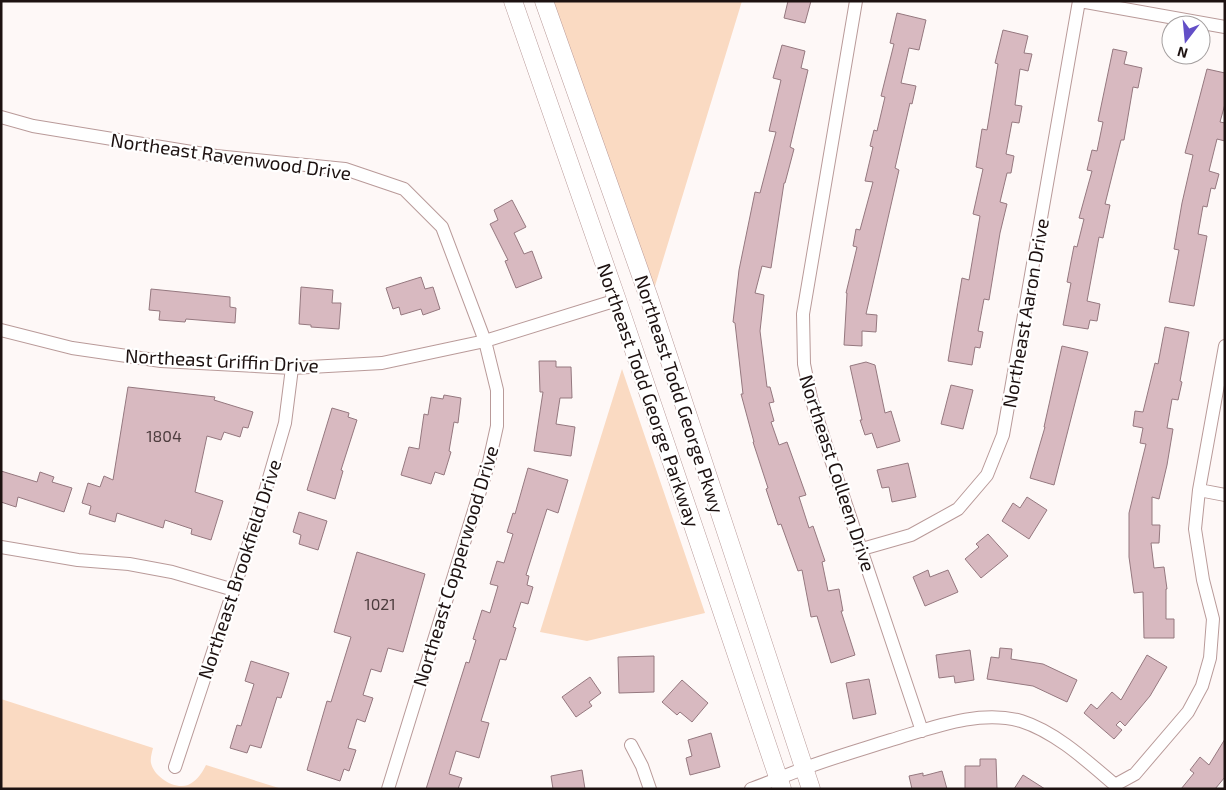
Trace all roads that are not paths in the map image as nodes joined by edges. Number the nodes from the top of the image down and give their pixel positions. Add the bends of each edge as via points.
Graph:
1 (513, 1) edge
2 (544, 1) edge
3 (856, 1) edge
4 (1080, 1) edge
5 (1225, 27) edge
6 (1, 117) edge
7 (617, 300) junction
8 (1, 330) edge
9 (485, 342) junction
10 (1225, 346) edge
11 (292, 368) junction
12 (1199, 490) junction
13 (1225, 495) edge
14 (1, 547) edge
15 (862, 549) junction
16 (234, 590) junction
17 (922, 731) junction
18 (631, 745) dead end
19 (174, 767) dead end
20 (805, 768) junction
21 (781, 784) edge
22 (388, 789) edge
23 (650, 789) edge
24 (751, 789) edge
25 (811, 789) edge

1 - 7 main road, Northeast Todd George Parkway
2 - 20 main road, Northeast Todd George Pkwy via 649,298
3 - 15 street, Northeast Colleen Drive via 803,314 802,339 812,398
4 - 5 street
4 - 15 street, Northeast Aaron Drive via 1003,435 987,475 958,509 911,535
6 - 9 street, Northeast Ravenwood Drive via 33,126 216,156 345,169 404,190 442,227
7 - 9 street, Northeast Griffin Drive
7 - 21 main road, Northeast Todd George Parkway
8 - 11 street, Northeast Griffin Drive via 72,348 161,361
9 - 11 street, Northeast Griffin Drive via 382,363
9 - 22 street, Northeast Copperwood Drive via 497,390 497,426
10 - 12 street
11 - 16 street, Northeast Brookfield Drive via 285,423
12 - 13 street
12 - 17 street via 1194,529 1213,619 1210,658 1202,686 1188,712 1135,774 1115,785 1062,743 1021,721 992,718 960,720
14 - 16 street via 78,560 129,564 172,572
15 - 17 street, Northeast Colleen Drive
16 - 19 street, Northeast Brookfield Drive
17 - 20 street
18 - 23 street
20 - 21 street
20 - 25 main road, Northeast Todd George Pkwy
21 - 24 street

